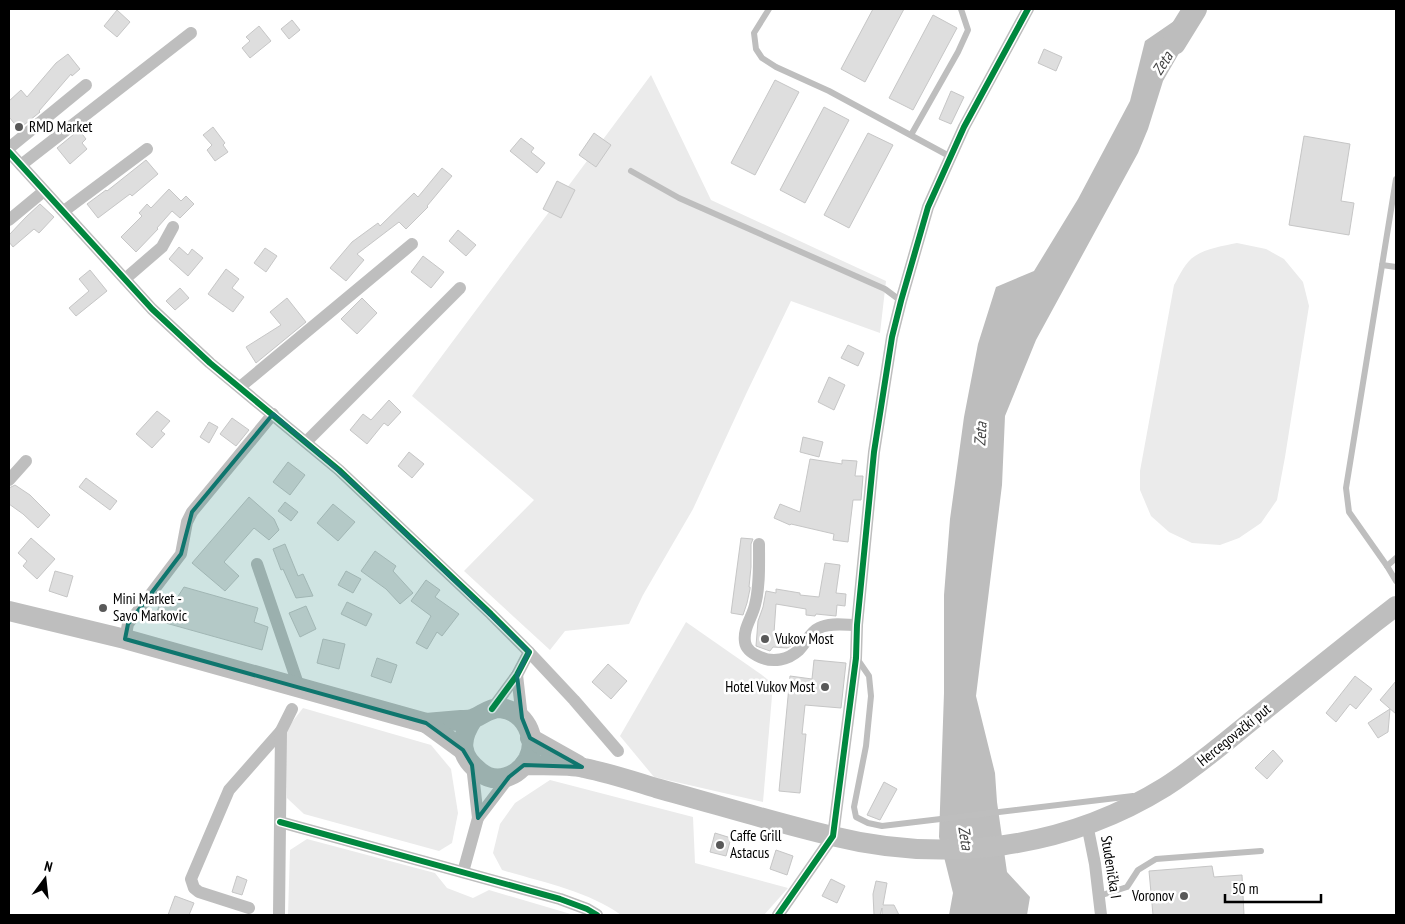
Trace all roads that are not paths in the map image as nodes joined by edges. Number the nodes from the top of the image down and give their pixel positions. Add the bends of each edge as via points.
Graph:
1 (769, 9) edge
2 (961, 9) edge
3 (1028, 9) edge
4 (190, 33) dead end
5 (86, 84) dead end
6 (911, 135) junction
7 (9, 148) edge
8 (147, 149) dead end
9 (9, 152) edge
10 (951, 157) junction
11 (21, 165) junction
12 (631, 171) dead end
13 (1396, 179) edge
14 (44, 191) junction
15 (64, 211) junction
16 (9, 220) edge
17 (172, 227) dead end
18 (412, 244) dead end
19 (1382, 265) junction
20 (1396, 267) edge
21 (125, 279) junction
22 (460, 288) dead end
23 (901, 301) junction
24 (240, 387) junction
25 (273, 414) junction
26 (306, 442) junction
27 (26, 460) dead end
28 (9, 480) edge
29 (759, 544) dead end
30 (1396, 558) edge
31 (257, 564) dead end
32 (1388, 566) junction
33 (1396, 581) edge
34 (1396, 606) edge
35 (9, 611) edge
36 (857, 625) junction
37 (125, 639) junction
38 (528, 652) junction
39 (856, 658) junction
40 (516, 675) junction
41 (299, 687) junction
42 (492, 708) junction
43 (292, 709) dead end
44 (522, 718) junction
45 (472, 719) junction
46 (426, 723) junction
47 (281, 731) junction
48 (530, 738) junction
49 (618, 751) dead end
50 (467, 757) junction
51 (582, 767) junction
52 (516, 771) junction
53 (1154, 793) junction
54 (478, 818) junction
55 (280, 822) junction
56 (1087, 824) junction
57 (833, 836) junction
58 (1261, 851) dead end
59 (463, 872) junction
60 (1099, 896) junction
61 (249, 908) dead end
62 (279, 915) edge
63 (597, 915) edge
64 (778, 915) edge
65 (1101, 915) edge

1 - 6 lane via 754,32 756,49 762,58
2 - 6 lane via 968,30
3 - 10 street
4 - 11 street
5 - 7 street
6 - 10 lane
8 - 15 street
9 - 11 street
10 - 23 street via 928,207
11 - 14 street
12 - 23 lane via 679,198 885,289
13 - 19 lane
14 - 15 street
14 - 16 street
15 - 21 street
17 - 21 street via 162,247
18 - 24 street
19 - 20 lane
19 - 32 lane via 1346,488 1349,512
21 - 24 street via 187,342
22 - 26 street
23 - 36 street via 892,337 874,452
24 - 25 street
25 - 26 street
25 - 37 street via 192,512 180,554 128,624
26 - 38 street
27 - 28 street
29 - 36 street via 755,605 746,626 745,642 754,655 766,660 788,658 820,627
30 - 32 lane
31 - 41 street
32 - 33 lane
34 - 53 main road, Hercegovački put via 1197,765
35 - 37 main road
36 - 39 street
37 - 41 main road
38 - 40 street
38 - 49 street
39 - 53 lane via 869,676 871,696 866,746 854,806 856,817 868,823 882,826
39 - 57 street
40 - 42 street
40 - 44 street
41 - 46 main road
42 - 44 main road via 502,708
42 - 45 main road
43 - 47 street
44 - 48 main road
45 - 46 main road
45 - 50 main road via 463,739
46 - 50 main road
47 - 55 street
47 - 61 street via 228,790 191,878 199,892
48 - 51 main road
48 - 52 main road via 528,759
50 - 52 main road via 482,774 493,778 504,779
50 - 54 street
51 - 52 main road
51 - 57 main road, Hercegovački put
52 - 54 street
53 - 56 main road, Hercegovački put
54 - 59 street
55 - 59 street
55 - 62 street
56 - 57 main road, Hercegovački put via 1032,841 960,850 886,846
56 - 60 street, Studenička I
57 - 64 street
58 - 60 lane via 1156,859 1138,870 1127,888
59 - 63 street via 560,899
60 - 65 street, Studenička I

